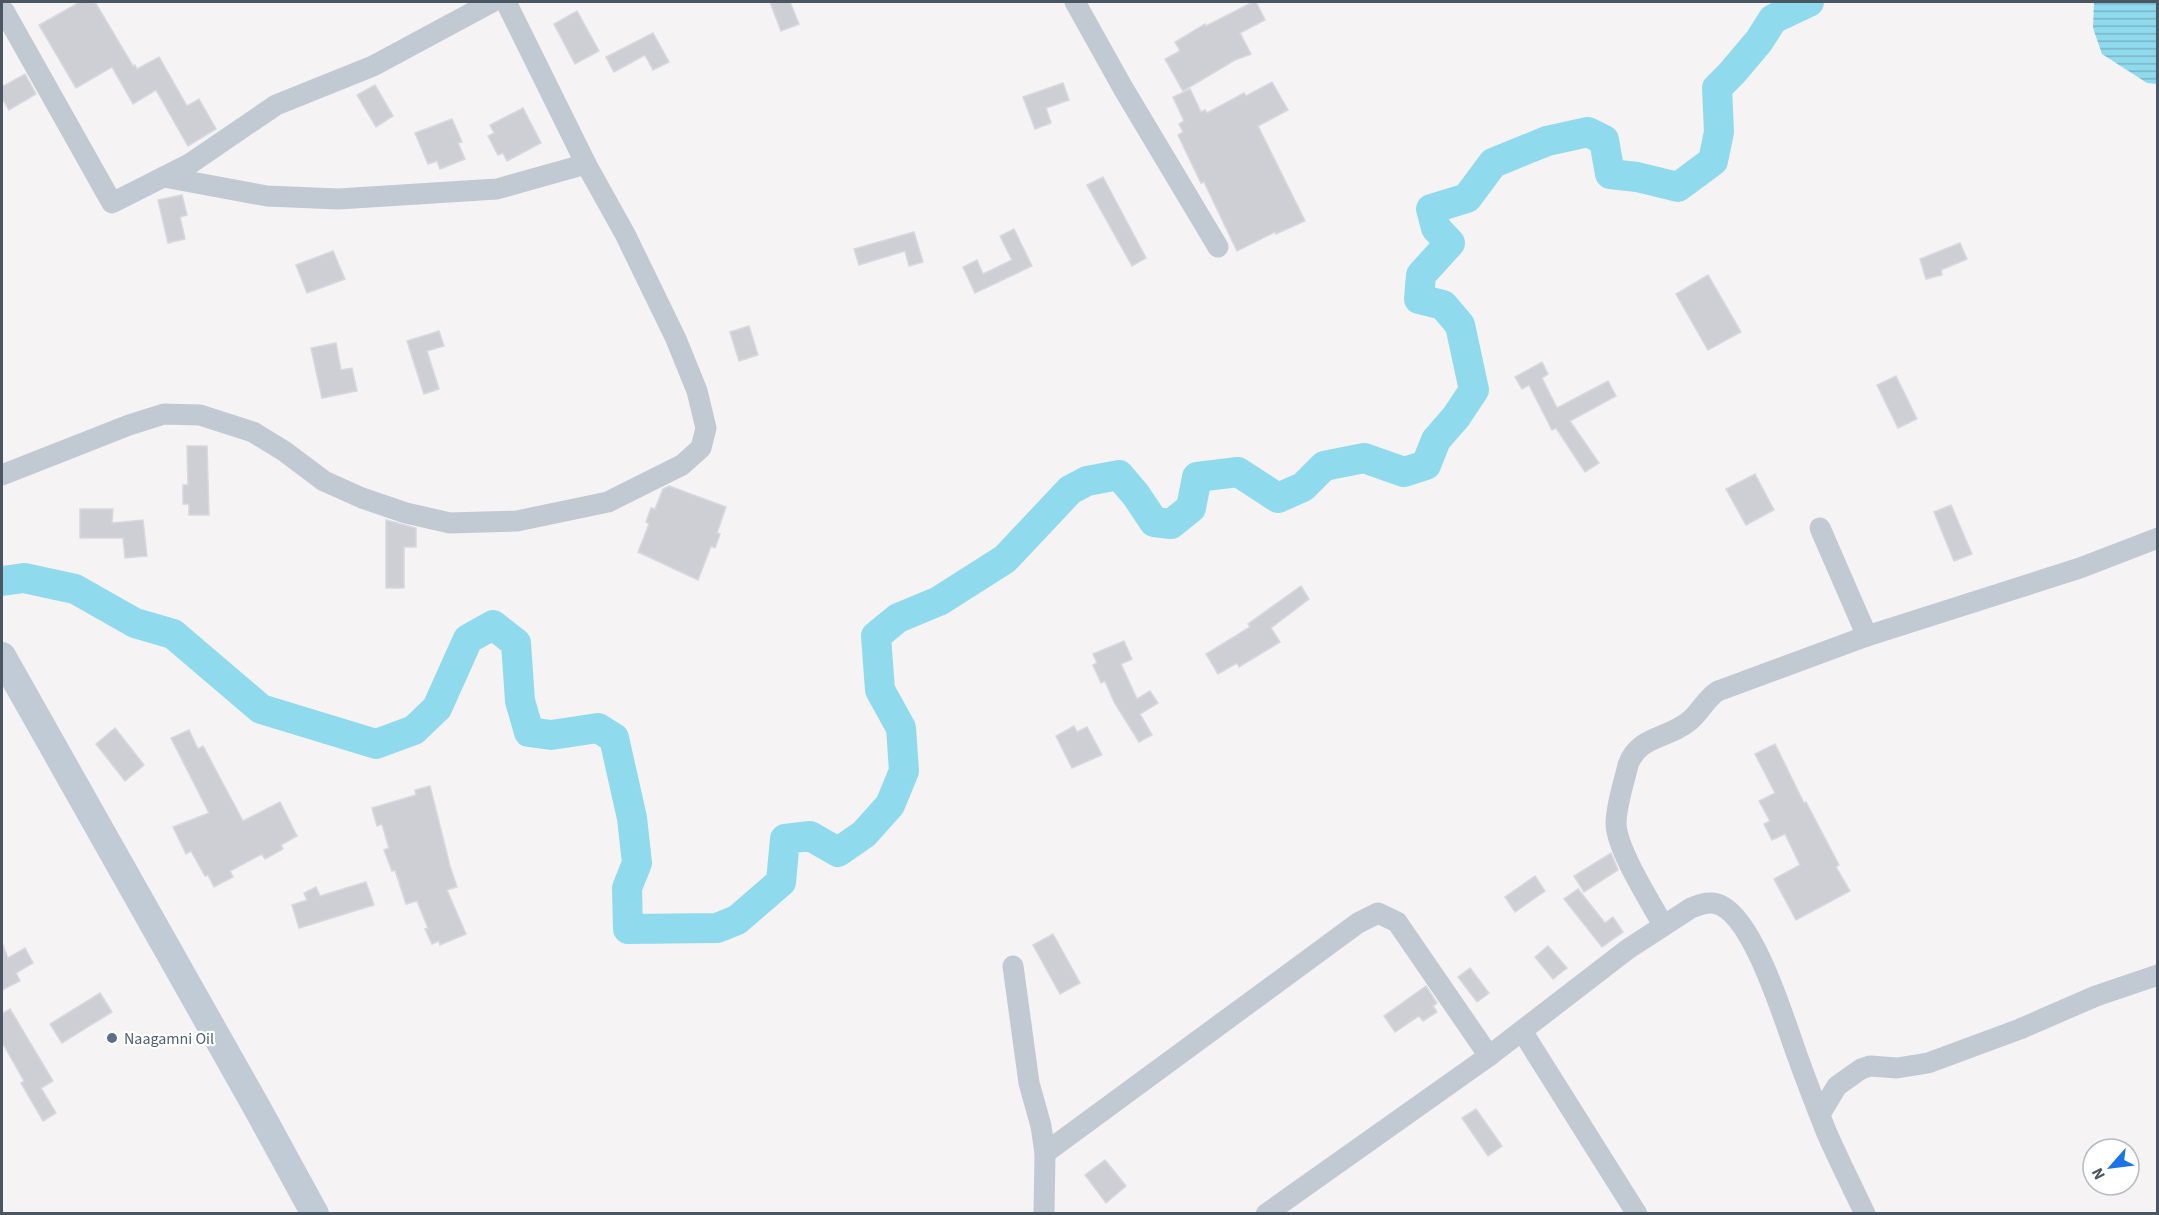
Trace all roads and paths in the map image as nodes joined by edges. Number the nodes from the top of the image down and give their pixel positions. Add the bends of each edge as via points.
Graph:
1 (492, 2) edge
2 (506, 2) edge
3 (1075, 2) edge
4 (9, 8) edge
5 (586, 164) junction
6 (164, 177) junction
7 (1218, 247) dead end
8 (2, 475) edge
9 (1820, 528) dead end
10 (2157, 538) edge
11 (1867, 636) junction
12 (2, 656) edge
13 (1663, 925) junction
14 (1013, 966) dead end
15 (2157, 975) edge
16 (1522, 1030) junction
17 (1489, 1056) junction
18 (1820, 1114) junction
19 (1045, 1153) junction
20 (315, 1214) edge
21 (1044, 1214) edge
22 (1266, 1214) edge
23 (1637, 1214) edge
24 (1865, 1214) edge

1 - 6 street via 373,66 276,105
2 - 5 street
3 - 7 street
4 - 6 street via 112,203
5 - 6 street via 497,189 338,200 267,196
5 - 8 street via 625,234 697,392 706,428 701,448 682,465 608,502 517,521 450,523 384,506 324,481 253,432 200,415 164,414
9 - 11 street
10 - 11 street via 2080,568
11 - 13 street via 1718,691 1690,720 1634,751 1620,800 1618,835
12 - 20 main road
13 - 16 street
13 - 18 street via 1697,906 1712,903 1722,906 1740,925 1770,982
14 - 19 street via 1029,1083
15 - 18 street via 1928,1063 1861,1069 1837,1086
16 - 17 street
16 - 23 street
17 - 19 street via 1396,922 1378,914 1358,923
17 - 22 street
18 - 24 street
19 - 21 street

